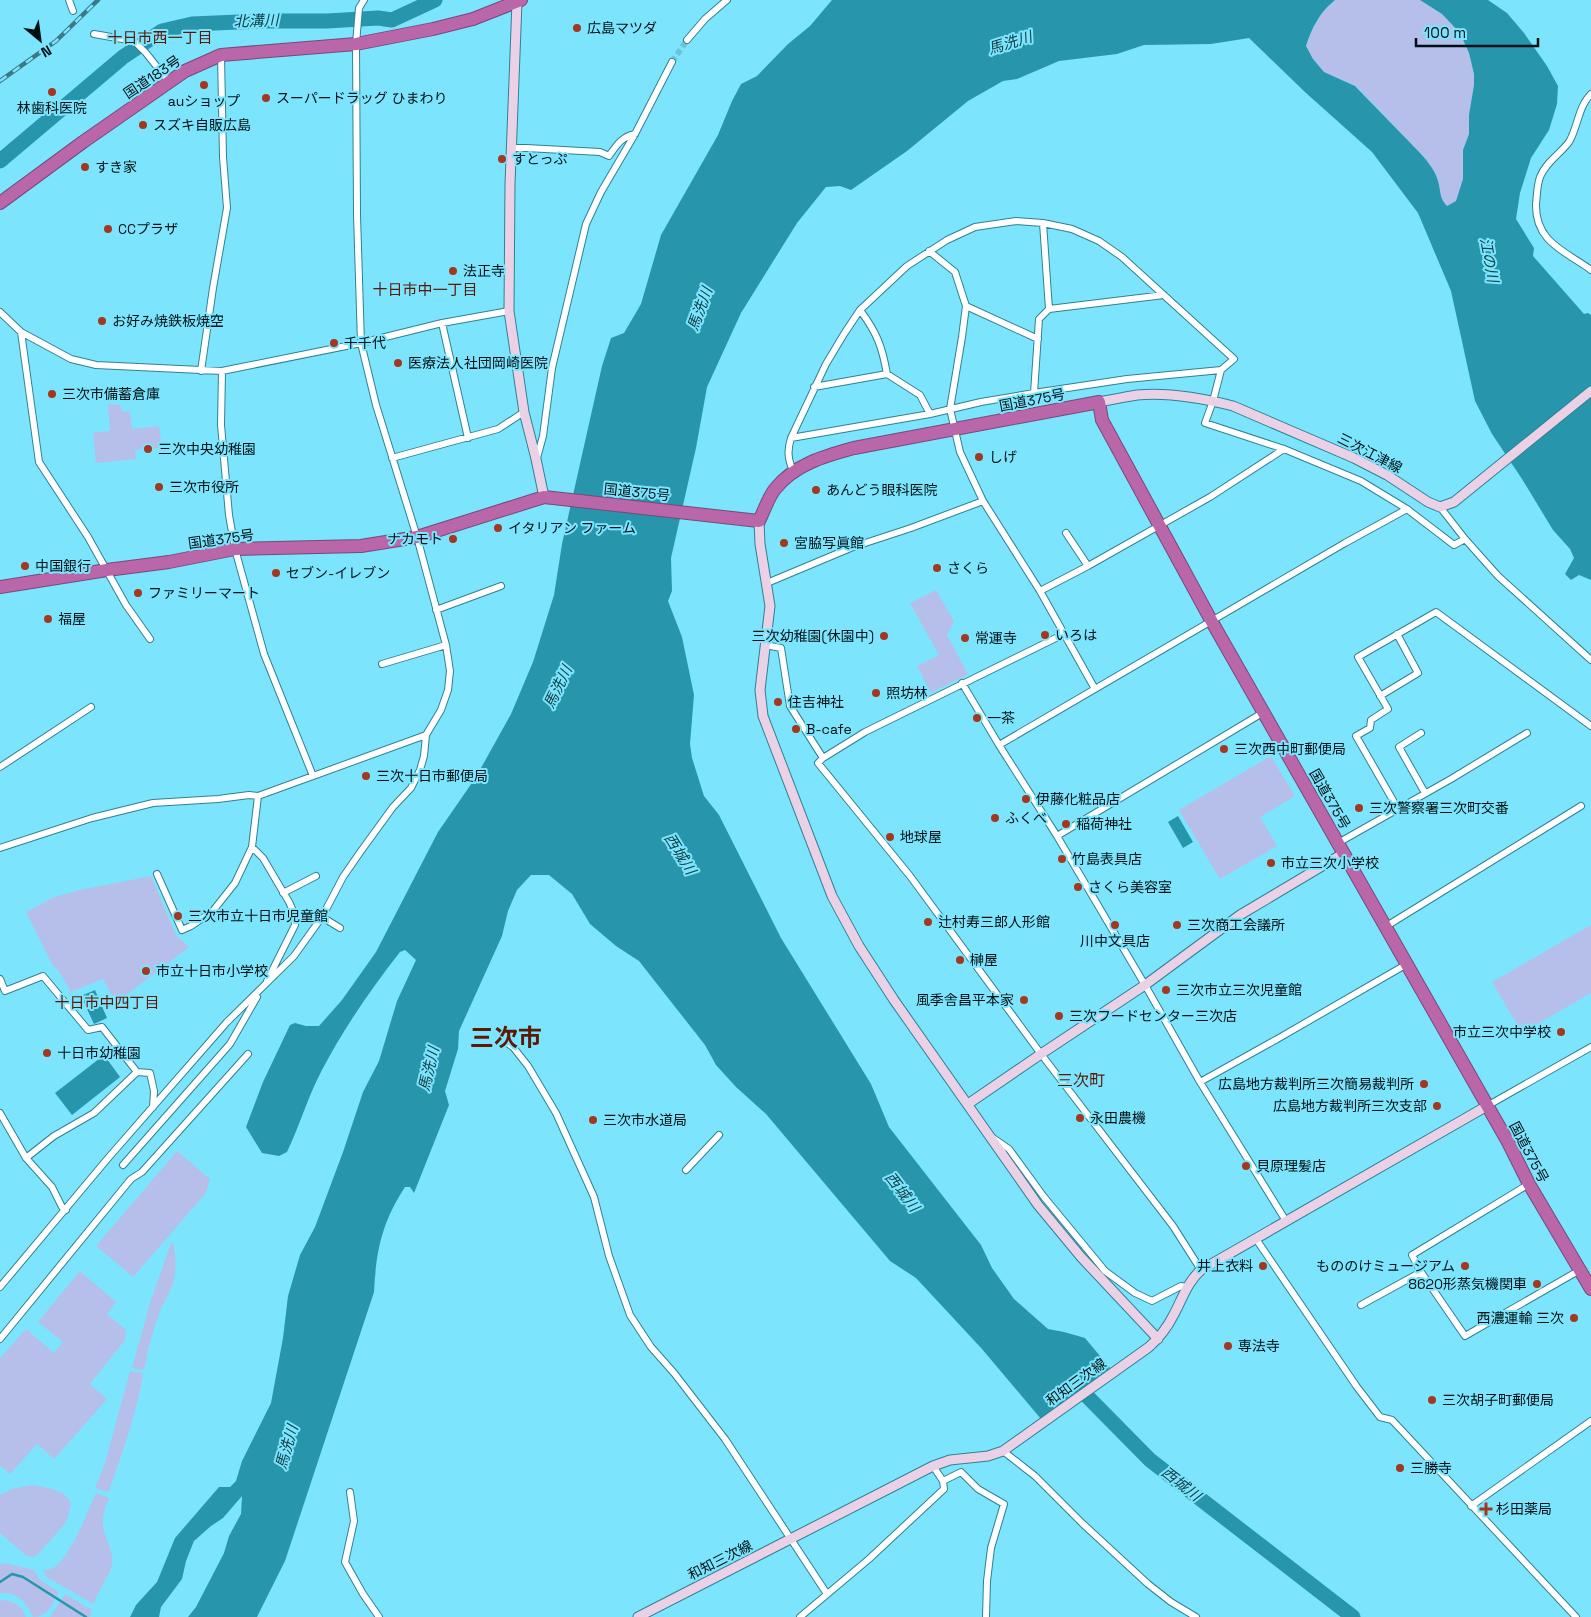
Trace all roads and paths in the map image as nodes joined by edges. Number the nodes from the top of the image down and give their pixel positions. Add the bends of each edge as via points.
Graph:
1 (69, 0) edge
2 (359, 0) edge
3 (364, 0) edge
4 (727, 0) edge
5 (518, 1) edge
6 (73, 11) dead end
7 (359, 11) junction
8 (94, 34) dead end
9 (687, 40) tunnel mouth
10 (356, 44) junction
11 (221, 55) junction
12 (672, 62) tunnel mouth
13 (169, 82) junction
14 (1591, 94) edge
15 (635, 134) junction
16 (511, 148) junction
17 (0, 203) edge
18 (1043, 223) junction
19 (929, 251) junction
20 (1591, 270) edge
21 (1164, 295) junction
22 (966, 306) junction
23 (1050, 309) junction
24 (860, 310) junction
25 (509, 311) junction
26 (0, 312) edge
27 (442, 323) junction
28 (21, 332) junction
29 (1038, 339) junction
30 (361, 342) junction
31 (1221, 370) junction
32 (201, 371) junction
33 (222, 371) junction
34 (887, 374) junction
35 (814, 388) junction
36 (1591, 391) edge
37 (1034, 393) junction
38 (1213, 401) junction
39 (1099, 402) junction
40 (950, 409) junction
41 (524, 412) junction
42 (930, 414) junction
43 (955, 429) junction
44 (468, 438) junction
45 (791, 438) junction
46 (1284, 449) junction
47 (392, 458) junction
48 (536, 459) junction
49 (793, 471) junction
50 (544, 497) junction
51 (983, 501) junction
52 (1440, 507) junction
53 (1407, 509) junction
54 (759, 521) junction
55 (1159, 525) junction
56 (1066, 533) dead end
57 (417, 537) junction
58 (1465, 538) junction
59 (235, 549) junction
60 (1088, 566) junction
61 (107, 570) junction
62 (767, 583) junction
63 (501, 586) dead end
64 (0, 587) edge
65 (1040, 591) junction
66 (436, 610) junction
67 (1212, 622) junction
68 (1064, 634) junction
69 (1396, 634) junction
70 (150, 639) dead end
71 (446, 645) junction
72 (765, 645) junction
73 (1591, 660) edge
74 (382, 664) dead end
75 (962, 683) junction
76 (1095, 690) junction
77 (1380, 696) junction
78 (91, 707) dead end
79 (1264, 712) junction
80 (1591, 726) edge
81 (1527, 733) dead end
82 (1420, 734) dead end
83 (426, 735) junction
84 (999, 745) junction
85 (824, 758) junction
86 (0, 767) edge
87 (313, 776) junction
88 (1425, 793) junction
89 (258, 796) junction
90 (1581, 806) dead end
91 (1398, 809) junction
92 (1057, 836) junction
93 (252, 847) junction
94 (0, 848) edge
95 (1341, 848) junction
96 (157, 874) dead end
97 (316, 876) dead end
98 (283, 893) junction
99 (322, 917) junction
100 (1386, 927) junction
101 (340, 928) dead end
102 (1407, 964) junction
103 (0, 979) edge
104 (1145, 985) junction
105 (263, 987) junction
106 (507, 1043) dead end
107 (1591, 1047) edge
108 (248, 1054) dead end
109 (1041, 1054) junction
110 (137, 1072) junction
111 (1200, 1082) junction
112 (968, 1104) junction
113 (1487, 1106) junction
114 (154, 1107) junction
115 (0, 1114) edge
116 (719, 1135) dead end
117 (989, 1136) junction
118 (26, 1158) junction
119 (122, 1165) dead end
120 (686, 1170) dead end
121 (1529, 1184) junction
122 (66, 1210) junction
123 (1286, 1221) junction
124 (1256, 1239) junction
125 (1202, 1270) junction
126 (1580, 1270) junction
127 (1421, 1272) junction
128 (0, 1287) edge
129 (1187, 1287) junction
130 (1591, 1289) edge
131 (1361, 1304) dead end
132 (0, 1339) edge
133 (1158, 1339) junction
134 (1591, 1422) edge
135 (1003, 1451) junction
136 (933, 1466) junction
137 (944, 1481) junction
138 (350, 1492) dead end
139 (1471, 1506) junction
140 (792, 1539) junction
141 (827, 1594) junction
142 (379, 1617) edge
143 (638, 1617) edge
144 (800, 1617) edge
145 (986, 1617) edge
146 (1196, 1617) edge
147 (1576, 1617) edge

1 - 6 street
2 - 7 street
3 - 7 street
4 - 9 street
5 - 10 highway, 国道183号 via 441,27
5 - 16 street
7 - 10 street
8 - 13 street via 134,41
10 - 11 highway, 国道183号
10 - 30 street
11 - 13 highway, 国道183号
11 - 32 street via 227,208
12 - 15 street
13 - 17 highway, 国道183号
14 - 20 street via 1577,120 1575,132 1540,177 1536,213 1539,225 1554,246
15 - 16 street via 620,140 609,156 600,152
15 - 48 street via 586,224 552,368 543,436
16 - 25 street
18 - 19 street via 1016,221 975,227
18 - 21 street via 1072,229 1099,241
18 - 23 street
19 - 22 street via 955,272
19 - 24 street via 907,266
21 - 23 street
21 - 31 street via 1234,359
22 - 29 street
22 - 40 street
23 - 29 street via 1039,319
24 - 34 street via 874,328
24 - 35 street
25 - 27 street
25 - 41 street
26 - 28 street
27 - 30 street
27 - 44 street
28 - 32 street via 71,359 96,365
28 - 61 street via 39,462
29 - 37 street
30 - 33 street
30 - 47 street
31 - 37 street via 1127,379
31 - 38 street
32 - 33 street
33 - 59 street via 221,425
34 - 35 street
34 - 42 street via 920,395
35 - 45 street
36 - 52 street via 1459,498
37 - 40 street
38 - 39 street, 三次江津線 via 1152,394
38 - 46 street via 1204,423
38 - 52 street, 三次江津線 via 1233,406 1354,458
39 - 43 highway, 国道375号
39 - 55 highway, 国道375号 via 1102,420
40 - 42 street
40 - 43 street
41 - 44 street via 498,429
41 - 48 street
42 - 45 street
43 - 49 highway, 国道375号 via 854,448 821,457
43 - 51 street via 960,452
44 - 47 street
45 - 49 street via 788,456
46 - 53 street via 1361,481
46 - 55 street via 1210,497
47 - 57 street
48 - 50 street
49 - 54 highway, 国道375号 via 774,490
50 - 54 highway, 国道375号
50 - 57 highway, 国道375号
51 - 62 street via 853,547
51 - 65 street
52 - 58 street
53 - 58 street via 1454,545
53 - 67 street
54 - 62 street
55 - 60 street
55 - 67 highway, 国道375号
56 - 60 street
57 - 59 highway, 国道375号 via 361,546
57 - 66 street
58 - 73 street via 1498,576
59 - 61 highway, 国道375号
59 - 87 street via 264,654
60 - 65 street
61 - 64 highway, 国道375号
61 - 70 street
62 - 72 street via 770,606
63 - 66 street
65 - 68 street
66 - 71 street
67 - 76 street
67 - 79 highway, 国道375号
68 - 75 street
68 - 76 street
69 - 77 street via 1358,657
69 - 77 street via 1418,673
69 - 80 street via 1436,612
71 - 74 street
71 - 83 street via 450,671 448,690
72 - 85 street via 781,648 790,706
72 - 112 street via 760,690 763,716 832,896 894,1000
75 - 84 street
75 - 85 street via 865,732
76 - 84 street
77 - 91 street via 1388,709 1372,720 1370,728 1356,736
78 - 86 street
79 - 92 street
79 - 95 highway, 国道375号
81 - 88 street
82 - 88 street via 1399,747
83 - 87 street
83 - 99 street via 420,770 410,788 360,851
84 - 92 street
85 - 109 street via 818,763 910,876
87 - 89 street
88 - 91 street
89 - 93 street
89 - 94 street via 153,803 92,818
90 - 100 street
91 - 95 street
92 - 104 street
93 - 96 street via 235,883 212,912 182,930
93 - 98 street via 263,858
95 - 100 highway, 国道375号
95 - 104 street via 1240,915
97 - 98 street
98 - 105 street via 294,913 295,925
99 - 101 street
99 - 105 street via 294,956
100 - 102 highway, 国道375号
102 - 111 street
102 - 113 highway, 国道375号
103 - 110 street via 5,991 43,976 88,1030 102,1028
104 - 109 street
104 - 111 street
105 - 114 street via 227,1022
105 - 119 street via 230,1044
106 - 140 street via 528,1066 560,1121 594,1197 609,1256 630,1315 651,1347 725,1439
107 - 113 street
108 - 132 street via 142,1172 131,1179
109 - 112 street
109 - 125 street via 1173,1226
110 - 114 street via 150,1073
110 - 118 street via 94,1113 54,1136
111 - 123 street
112 - 117 street
113 - 121 highway, 国道375号
113 - 123 street, 和知三次線
114 - 122 street
115 - 118 street
116 - 120 street
117 - 129 street via 1009,1149 1044,1198 1105,1271 1152,1301 1181,1286
117 - 133 street via 1038,1205 1081,1257
118 - 122 street via 52,1186
121 - 126 highway, 国道375号
121 - 127 street via 1412,1254
122 - 128 street
123 - 124 street, 和知三次線
124 - 125 street, 和知三次線
124 - 139 street via 1380,1417 1392,1420
125 - 129 street, 和知三次線
126 - 127 street via 1465,1336
126 - 130 highway, 国道375号
127 - 131 street
129 - 133 street, 和知三次線 via 1173,1318
133 - 135 street, 和知三次線
134 - 139 street
135 - 136 street, 和知三次線
135 - 146 street via 1035,1476 1148,1584
136 - 137 street
136 - 140 street, 和知三次線
137 - 141 street via 944,1489 869,1560
137 - 145 street via 961,1472 978,1489 1004,1504 991,1548
138 - 142 street via 354,1521 344,1562
139 - 147 street
140 - 141 street
140 - 143 street, 和知三次線
141 - 144 street

